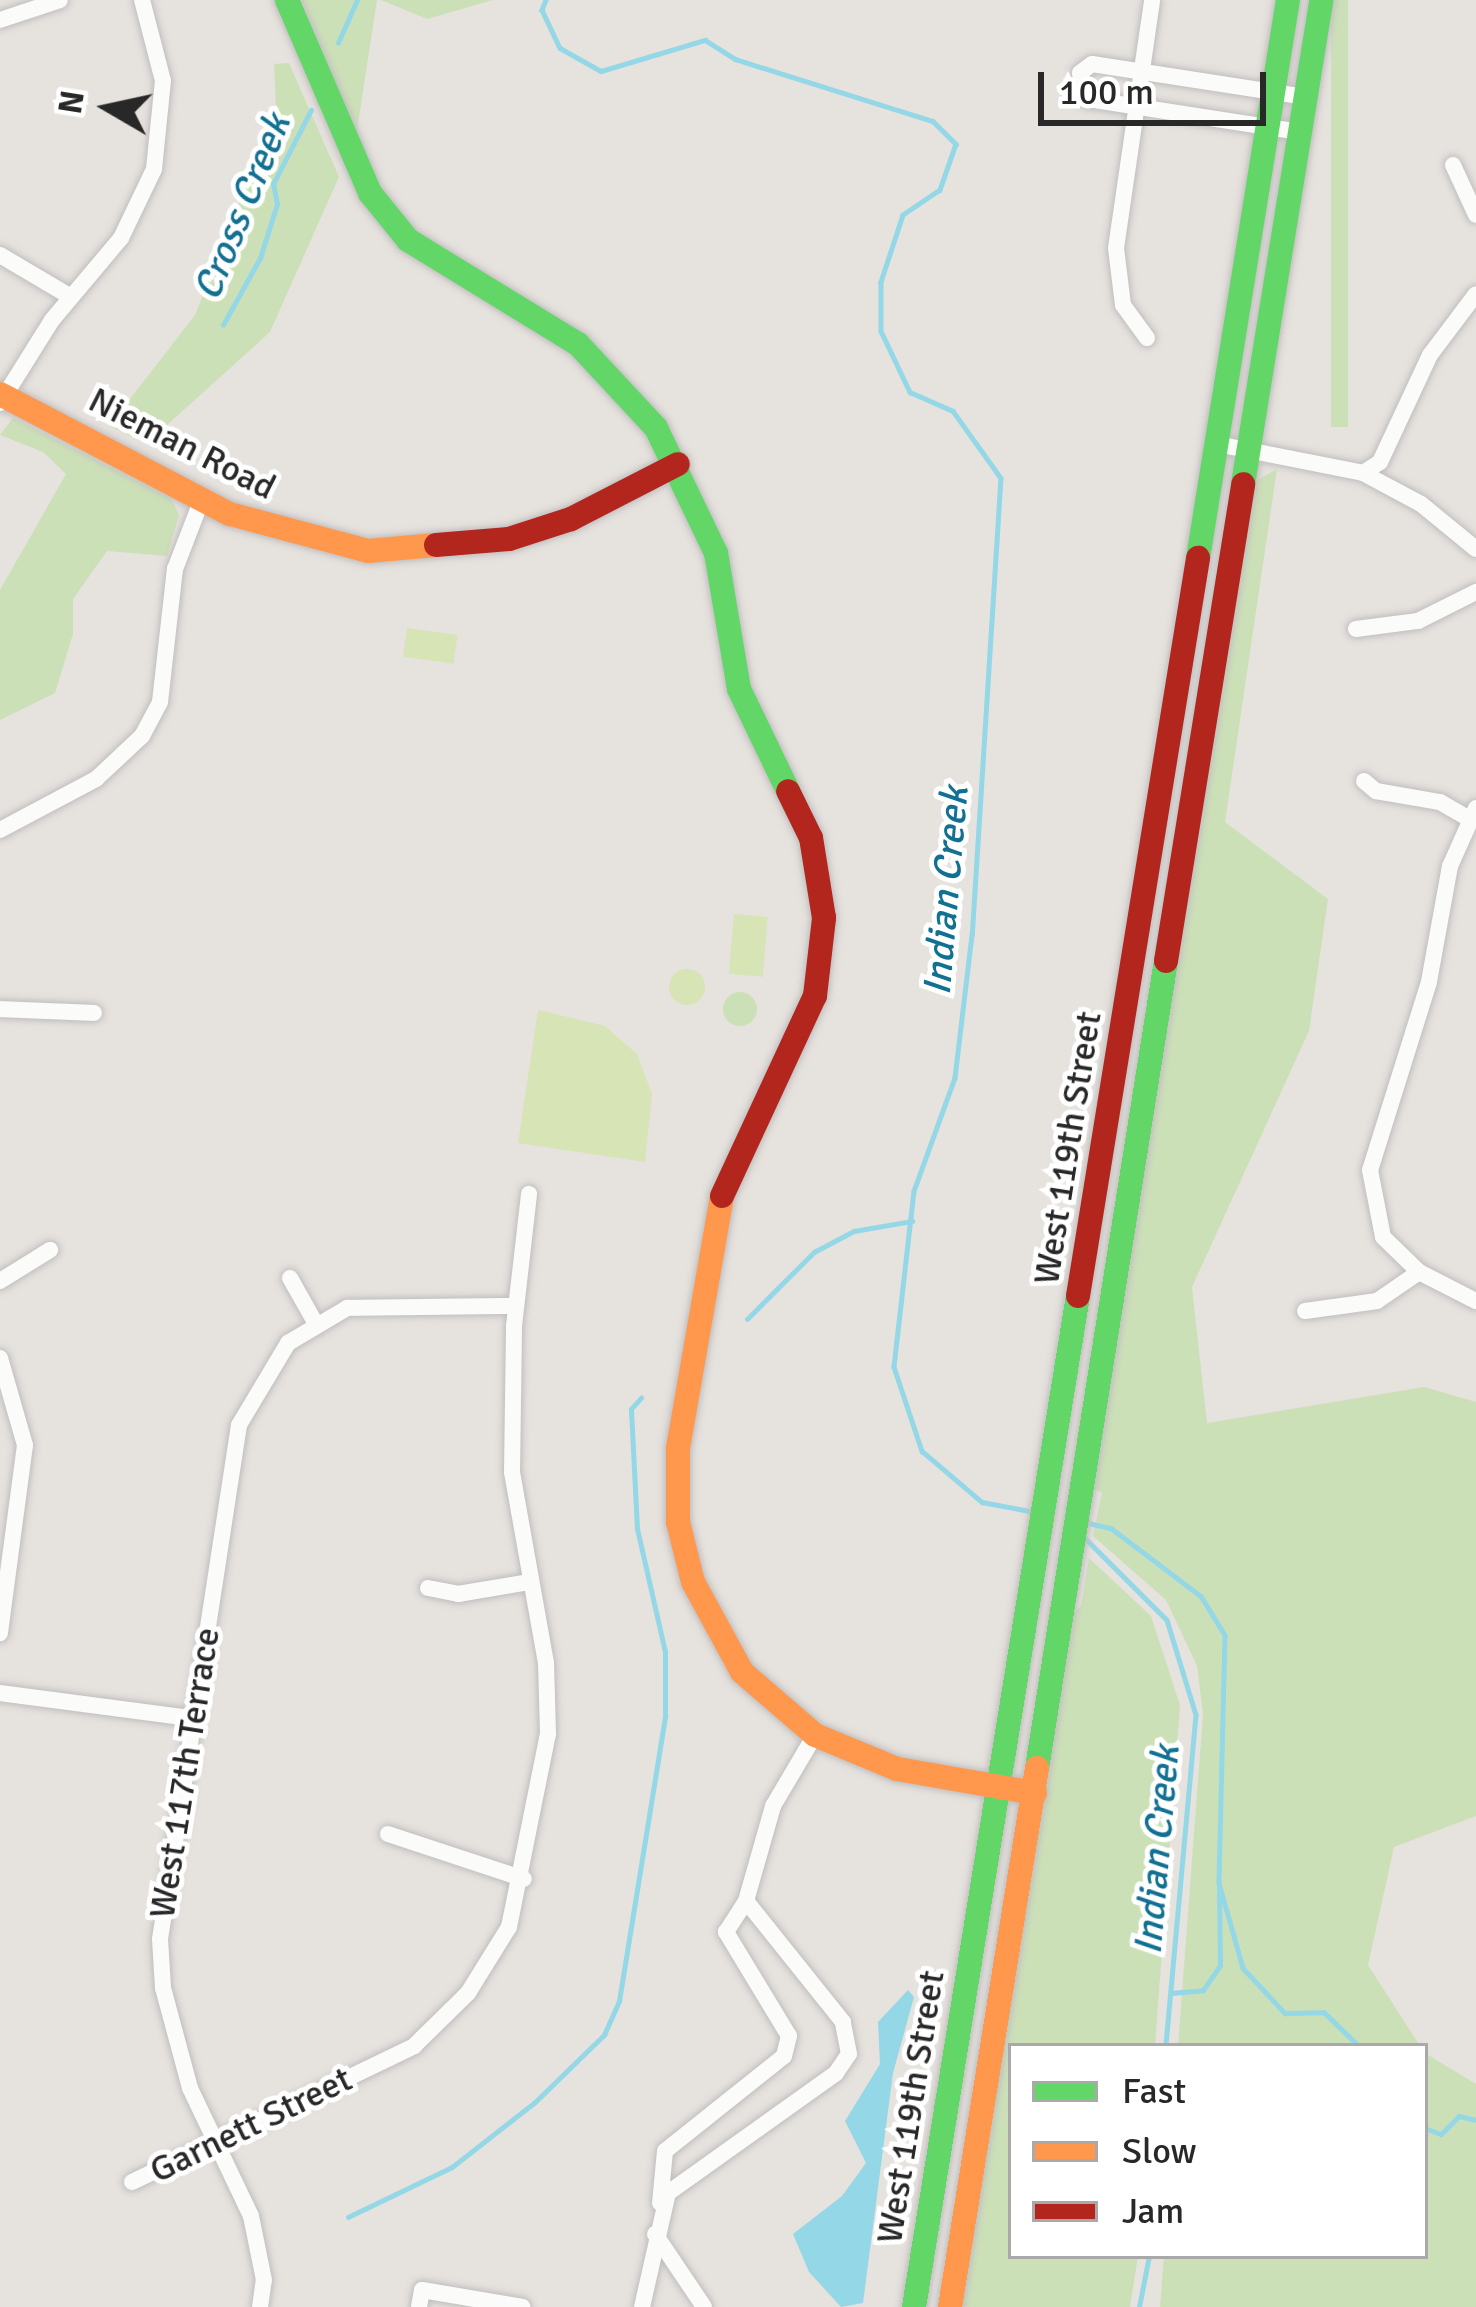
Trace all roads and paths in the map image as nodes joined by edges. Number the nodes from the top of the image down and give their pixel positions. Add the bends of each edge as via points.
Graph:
1 (60, 0) edge
2 (142, 0) edge
3 (287, 0) edge
4 (1152, 0) edge
5 (1288, 0) edge
6 (1321, 0) edge
7 (0, 20) edge
8 (1142, 71) junction
9 (1274, 92) junction
10 (1306, 97) junction
11 (1136, 108) junction
12 (1269, 128) junction
13 (1300, 132) junction
14 (1453, 165) dead end
15 (1476, 215) edge
16 (0, 255) edge
17 (1476, 294) edge
18 (71, 297) junction
19 (1147, 338) dead end
20 (1, 398) edge
21 (1217, 444) junction
22 (1253, 449) junction
23 (678, 464) junction
24 (1363, 473) junction
25 (202, 499) junction
26 (1476, 549) edge
27 (1476, 592) edge
28 (1356, 629) dead end
29 (1364, 781) dead end
30 (1473, 814) edge
31 (0, 830) edge
32 (1468, 844) edge
33 (0, 1009) edge
34 (94, 1013) dead end
35 (529, 1194) dead end
36 (50, 1250) dead end
37 (1419, 1272) junction
38 (290, 1278) dead end
39 (0, 1281) edge
40 (1476, 1300) edge
41 (515, 1306) junction
42 (1305, 1311) dead end
43 (316, 1324) junction
44 (0, 1358) edge
45 (0, 1487) edge
46 (22, 1491) junction
47 (530, 1582) junction
48 (428, 1588) dead end
49 (0, 1633) edge
50 (0, 1694) edge
51 (191, 1718) junction
52 (815, 1735) junction
53 (1000, 1787) junction
54 (1035, 1793) junction
55 (388, 1834) dead end
56 (524, 1880) junction
57 (746, 1900) junction
58 (217, 2140) junction
59 (132, 2182) dead end
60 (659, 2204) junction
61 (655, 2234) junction
62 (260, 2307) edge
63 (419, 2307) edge
64 (524, 2307) edge
65 (642, 2307) edge
66 (704, 2307) edge
67 (914, 2307) edge
68 (950, 2307) edge

1 - 7 street
2 - 18 street via 163,81 154,169 122,238
3 - 23 main road via 370,194 408,240 578,344 621,384
4 - 8 street
5 - 9 main road, West 119th Street
6 - 10 main road, West 119th Street
8 - 9 street
8 - 11 street
8 - 11 street via 1092,64 1080,73 1078,87 1088,98
9 - 10 street
9 - 12 main road, West 119th Street
10 - 13 main road, West 119th Street
11 - 12 street
11 - 19 street via 1116,276
12 - 13 street
12 - 21 main road, West 119th Street
13 - 22 main road, West 119th Street
14 - 15 street
16 - 18 street
17 - 24 street via 1430,355 1380,462
18 - 20 street
20 - 25 main road, Nieman Road
21 - 22 street
21 - 53 main road, West 119th Street
22 - 24 street
22 - 54 main road, West 119th Street
23 - 25 main road, Nieman Road via 539,531 441,550 337,547
23 - 52 main road via 716,553 739,688 811,838 824,918 807,1023 722,1195 678,1449 678,1522 692,1582 721,1642 764,1696
24 - 26 street via 1421,503
25 - 31 street via 175,569 160,702 142,736 96,779
27 - 28 street via 1418,622
29 - 30 street via 1376,791
30 - 32 street
32 - 37 street via 1370,1170 1383,1237
33 - 34 street
35 - 41 street, Garnett Street
36 - 39 street
37 - 40 street
37 - 42 street via 1377,1301
38 - 43 street
41 - 43 street, West 117th Terrace via 347,1308
41 - 47 street, Garnett Street via 512,1472
43 - 51 street, West 117th Terrace via 270,1364 239,1426
44 - 46 street via 23,1424
45 - 46 street
46 - 49 street
47 - 48 street via 458,1594
47 - 56 street, Garnett Street via 546,1664 548,1734
50 - 51 street
51 - 58 street, West 117th Terrace via 160,1939 190,2088
52 - 53 main road via 897,1769
52 - 57 street via 773,1806
53 - 54 main road
53 - 67 main road, West 119th Street
54 - 68 main road, West 119th Street
55 - 56 street
56 - 58 street, Garnett Street via 494,1960 414,2046
57 - 60 street via 726,1932 789,2036 784,2056 665,2151
57 - 60 street via 843,2022 849,2054 836,2073
58 - 59 street, Garnett Street
58 - 62 street, West 117th Terrace via 250,2216 264,2280
60 - 61 street
61 - 65 street
61 - 66 street
63 - 64 street via 422,2290

